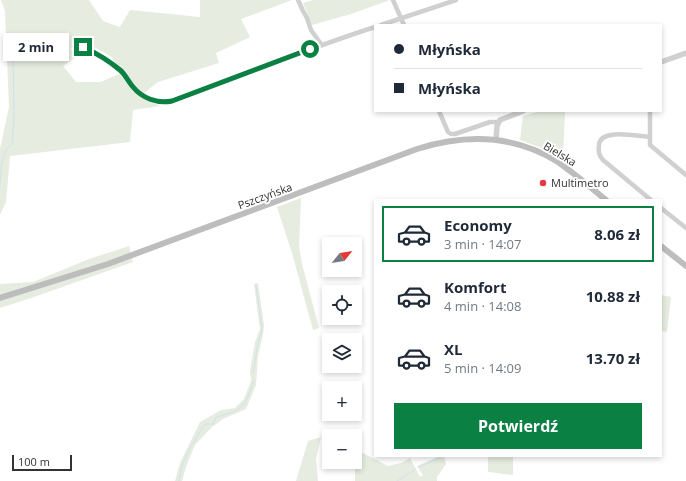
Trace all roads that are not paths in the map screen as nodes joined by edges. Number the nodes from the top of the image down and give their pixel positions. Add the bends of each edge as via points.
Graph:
1 (298, 0) edge
2 (393, 0) edge
3 (456, 0) edge
4 (401, 18) junction
5 (384, 24) edge
6 (404, 24) edge
7 (374, 27) edge
8 (321, 44) junction
9 (83, 47) dead end
10 (686, 53) edge
11 (662, 62) edge
12 (439, 112) edge
13 (519, 112) edge
14 (650, 112) edge
15 (498, 122) junction
16 (649, 137) junction
17 (496, 140) junction
18 (685, 173) edge
19 (605, 199) edge
20 (650, 199) edge
21 (662, 209) edge
22 (686, 228) edge
23 (662, 247) edge
24 (686, 266) edge
25 (0, 298) edge

1 - 8 street via 311,30
2 - 4 street
3 - 4 street
4 - 5 street
4 - 6 street
7 - 8 street
8 - 9 street via 165,103 141,94 122,71
10 - 11 street
12 - 15 street via 451,134
13 - 15 street
14 - 16 street
15 - 17 street
16 - 18 street via 651,147
16 - 20 street via 608,135 599,142 598,150 603,160
17 - 19 main road, Bielska via 522,146 547,156
17 - 25 main road, Pszczyńska via 456,140 417,149 108,264
21 - 22 street
23 - 24 main road

